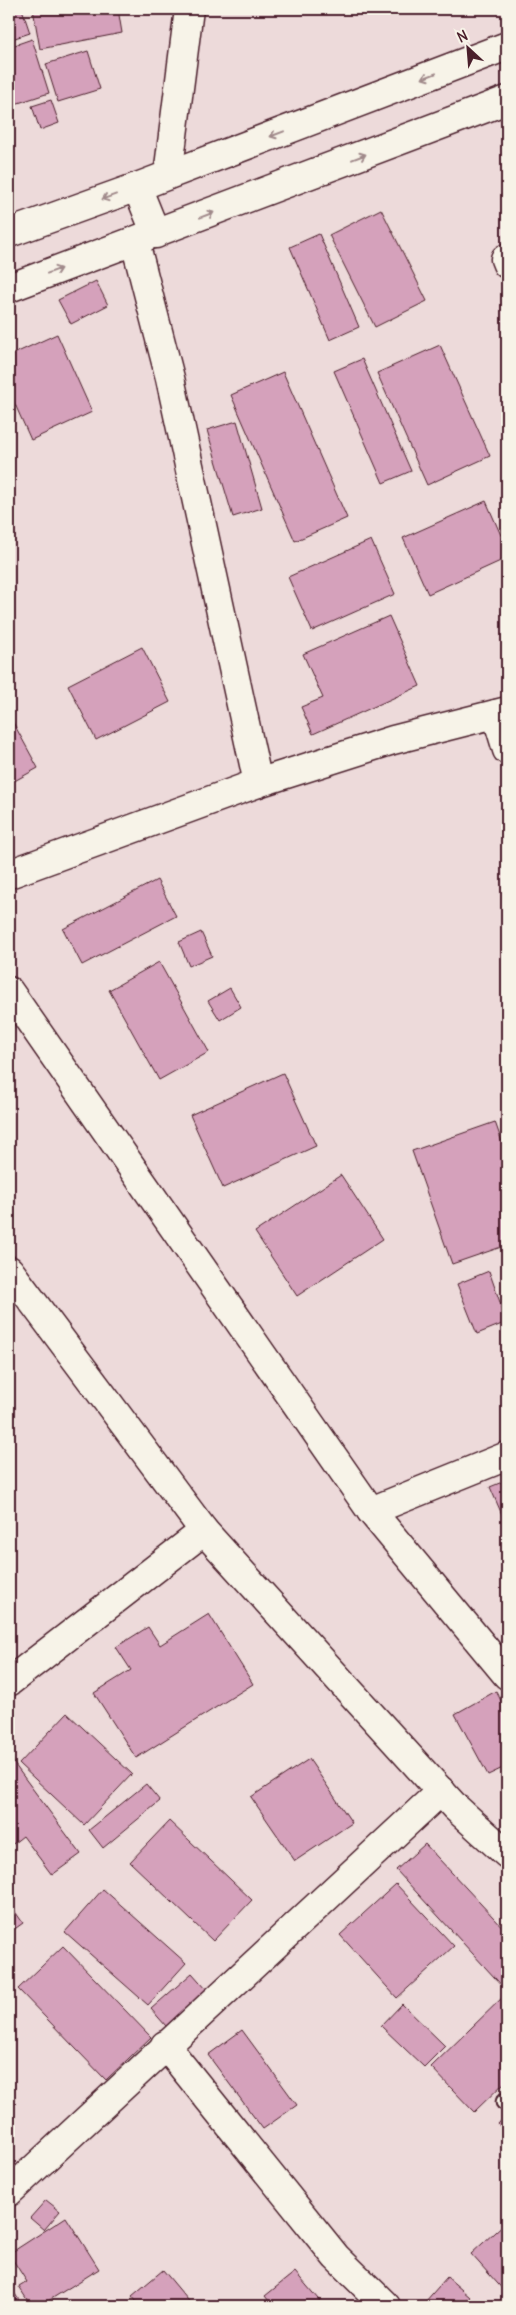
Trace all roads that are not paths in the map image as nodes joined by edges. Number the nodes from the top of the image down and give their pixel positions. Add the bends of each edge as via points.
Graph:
1 (189, 9) edge
2 (507, 46) edge
3 (507, 100) edge
4 (168, 175) junction
5 (137, 187) junction
6 (9, 233) edge
7 (145, 238) junction
8 (9, 288) edge
9 (502, 712) edge
10 (507, 750) edge
11 (258, 783) junction
12 (9, 874) edge
13 (9, 991) edge
14 (9, 1270) edge
15 (507, 1456) edge
16 (371, 1511) junction
17 (204, 1532) junction
18 (507, 1675) edge
19 (9, 1682) edge
20 (441, 1791) junction
21 (507, 1854) edge
22 (165, 2046) junction
23 (9, 2192) edge
24 (386, 2306) edge

1 - 4 street
2 -> 4 street
7 -> 3 street
4 - 5 street
5 -> 6 street
5 - 7 street
8 -> 7 street
7 - 11 street via 172,388
9 - 10 street
9 - 11 street via 393,740
11 - 12 street
13 - 16 street
14 - 17 street
15 - 16 street
16 - 18 street
17 - 19 street
17 - 20 street
20 - 21 street
20 - 22 street
22 - 23 street
22 - 24 street via 336,2257

